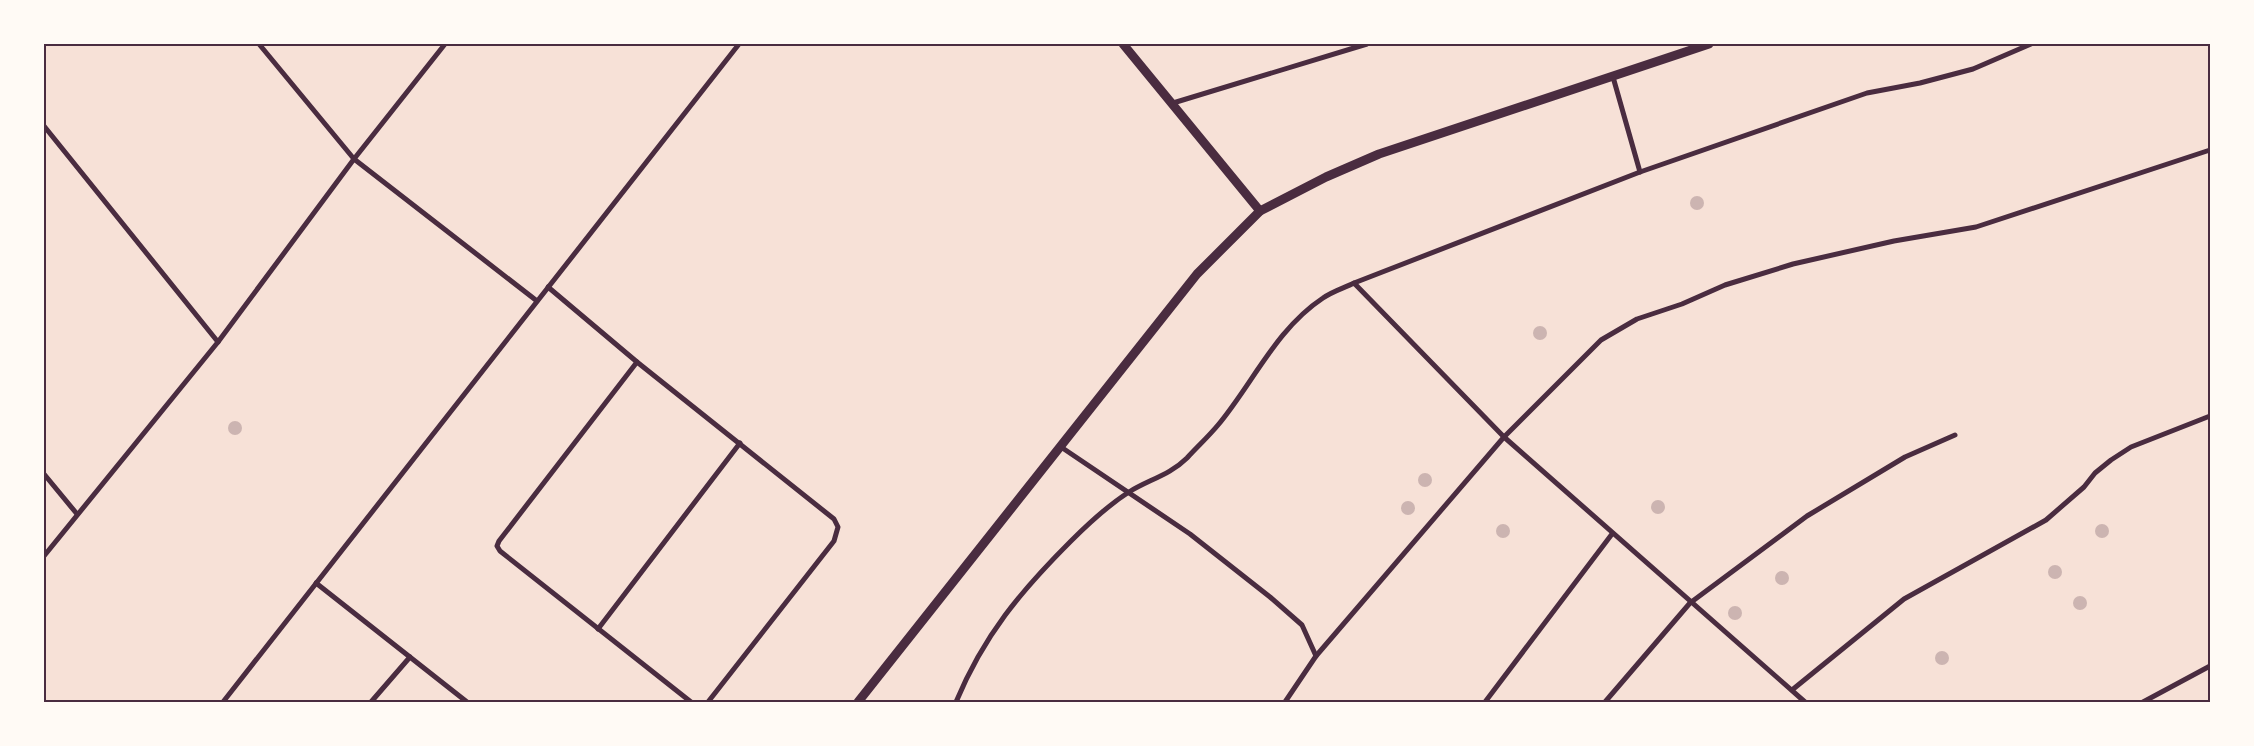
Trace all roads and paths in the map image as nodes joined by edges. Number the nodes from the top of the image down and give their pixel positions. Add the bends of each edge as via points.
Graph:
1 (259, 44) edge
2 (444, 44) edge
3 (739, 44) edge
4 (1123, 44) edge
5 (1367, 44) edge
6 (1710, 44) edge
7 (2031, 44) edge
8 (1613, 76) junction
9 (1173, 103) junction
10 (44, 126) edge
11 (2210, 150) edge
12 (354, 159) junction
13 (1640, 172) junction
14 (1260, 211) junction
15 (1354, 283) junction
16 (548, 287) junction
17 (537, 301) junction
18 (218, 342) junction
19 (637, 362) junction
20 (2210, 416) edge
21 (1955, 435) dead end
22 (1504, 438) junction
23 (740, 443) junction
24 (1060, 447) junction
25 (44, 474) edge
26 (1129, 492) junction
27 (77, 514) junction
28 (1612, 534) junction
29 (44, 556) edge
30 (316, 583) junction
31 (1690, 603) junction
32 (598, 629) junction
33 (1316, 656) junction
34 (410, 657) junction
35 (2210, 666) edge
36 (1792, 690) junction
37 (223, 702) edge
38 (372, 702) edge
39 (467, 702) edge
40 (691, 702) edge
41 (708, 702) edge
42 (858, 702) edge
43 (956, 702) edge
44 (1285, 702) edge
45 (1485, 702) edge
46 (1605, 702) edge
47 (1805, 702) edge
48 (2143, 702) edge

1 - 12 street
2 - 12 street
3 - 16 street
4 - 9 street
5 - 9 street
6 - 8 street
7 - 13 street via 1973,69 1867,93
8 - 13 street
8 - 14 street via 1379,154
9 - 14 street
10 - 18 street
11 - 22 street via 1976,228 1894,241 1793,264 1646,315 1601,340
12 - 17 street
12 - 18 street
13 - 15 street
14 - 24 street via 1198,274
15 - 22 street
15 - 26 street via 1332,293 1306,312 1266,356 1218,425 1186,459 1170,472
16 - 17 street
16 - 19 street
17 - 30 street
18 - 27 street
19 - 23 street
19 - 32 street via 498,541 500,552
20 - 36 street via 2131,447 2111,460 2046,520 1904,599
21 - 31 street via 1905,458 1807,516
22 - 28 street
22 - 33 street
23 - 32 street
23 - 41 street via 834,519 838,527 834,541
24 - 26 street
24 - 42 street
25 - 27 street
26 - 33 street via 1190,534 1302,625
26 - 43 street via 1092,520 1040,571 993,630 969,671
27 - 29 street
28 - 31 street
28 - 45 street
30 - 34 street
30 - 37 street
31 - 36 street
31 - 46 street
32 - 40 street
33 - 44 street
34 - 38 street
34 - 39 street
35 - 48 street
36 - 47 street

